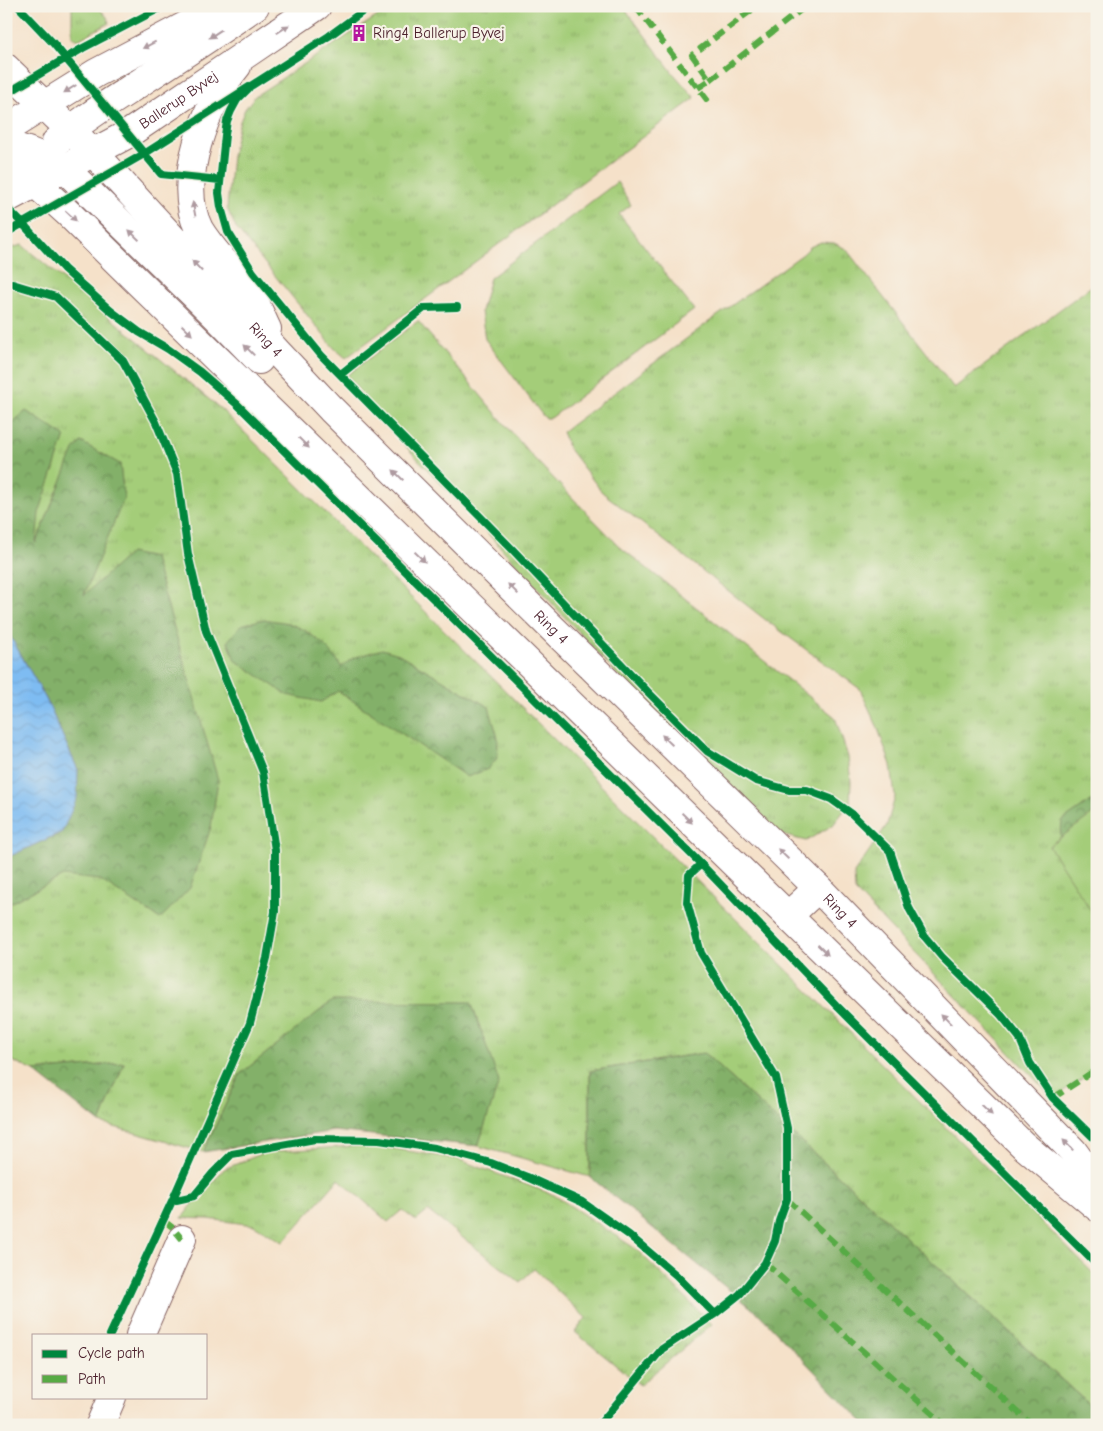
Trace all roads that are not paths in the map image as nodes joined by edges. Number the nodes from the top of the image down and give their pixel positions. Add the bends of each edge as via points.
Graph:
1 (223, 6) edge
2 (255, 6) edge
3 (317, 6) edge
4 (249, 52) junction
5 (6, 68) edge
6 (44, 105) junction
7 (26, 143) edge
8 (92, 152) junction
9 (35, 183) junction
10 (6, 199) edge
11 (278, 353) junction
12 (331, 409) junction
13 (818, 888) junction
14 (788, 916) junction
15 (1097, 1184) edge
16 (1097, 1207) edge
17 (182, 1239) dead end
18 (140, 1334) edge
19 (112, 1398) edge
20 (100, 1425) edge

1 -> 6 main road via 96,73
2 -> 7 main road via 104,105
4 -> 3 main road, Ballerup Byvej
4 - 8 main road, Ballerup Byvej via 128,134
11 -> 4 main road via 248,291 198,226 192,198 191,177 198,137 226,78
5 - 6 main road, Ring 4
6 - 7 main road
6 - 7 main road, Ring 4
7 - 8 main road, Ring 4
7 - 9 main road, Ring 4
7 - 9 main road
12 -> 7 main road via 265,366 215,315
11 -> 8 main road, Ring 4
9 - 10 main road
9 -> 14 main road, Ring 4
11 - 12 main road, Ring 4
13 -> 12 main road, Ring 4
13 - 14 main road
15 -> 13 main road, Ring 4 via 1074,1151
14 -> 16 main road, Ring 4 via 1024,1145
17 - 18 main road
19 - 20 main road

